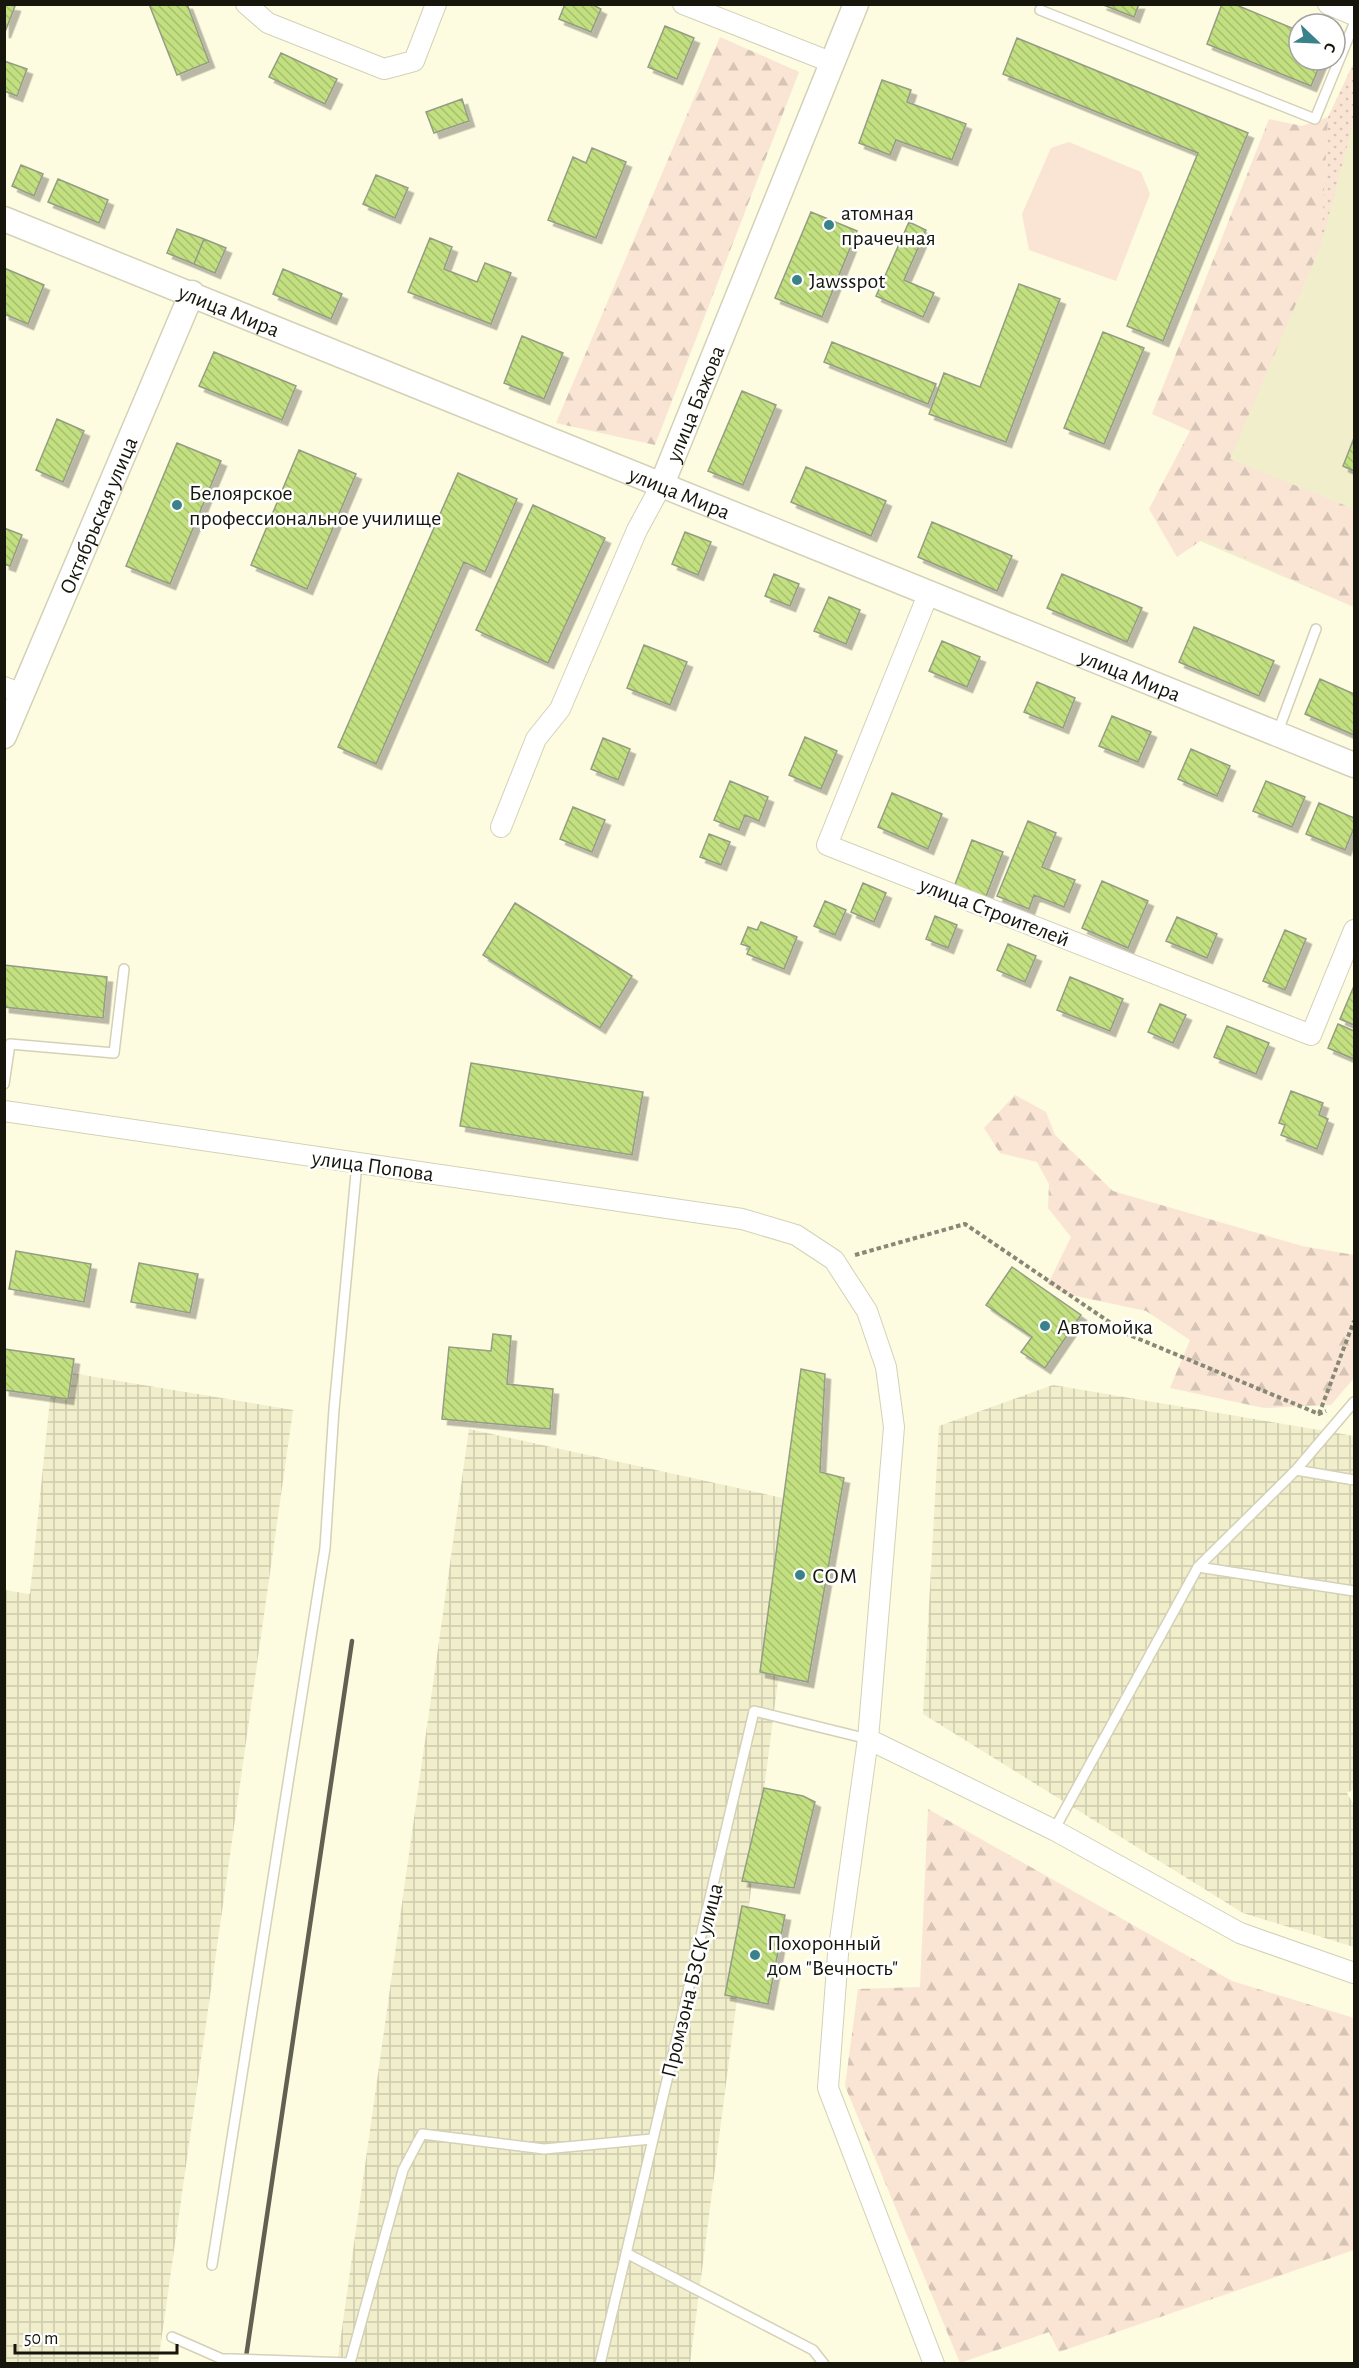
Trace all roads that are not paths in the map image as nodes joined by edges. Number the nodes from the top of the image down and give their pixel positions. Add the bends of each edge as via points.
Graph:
1 (246, 4) edge
2 (436, 4) edge
3 (683, 4) edge
4 (856, 4) edge
5 (1328, 4) edge
6 (1040, 10) dead end
7 (1354, 15) edge
8 (1354, 24) edge
9 (833, 63) junction
10 (4, 219) edge
11 (192, 293) junction
12 (662, 484) junction
13 (929, 592) junction
14 (1316, 629) dead end
15 (13, 691) edge
16 (1277, 734) junction
17 (4, 736) edge
18 (1354, 765) edge
19 (501, 827) dead end
20 (1354, 930) edge
21 (124, 969) dead end
22 (4, 1084) edge
23 (4, 1111) edge
24 (357, 1163) junction
25 (1354, 1402) edge
26 (1296, 1470) junction
27 (1354, 1480) edge
28 (1198, 1567) junction
29 (1354, 1591) edge
30 (868, 1739) junction
31 (1054, 1830) junction
32 (1354, 1973) edge
33 (652, 2139) junction
34 (626, 2253) junction
35 (212, 2265) dead end
36 (171, 2337) dead end
37 (350, 2363) edge
38 (600, 2364) edge
39 (824, 2364) edge
40 (934, 2364) edge

1 - 2 street via 268,23 384,69 414,61
3 - 9 street
4 - 9 street, улица Бажова
5 - 7 street
6 - 8 lane via 1315,118
9 - 12 street, улица Бажова
10 - 11 street, улица Мира
11 - 12 street, улица Мира
11 - 15 street, Октябрьская улица
12 - 13 street, улица Мира
12 - 19 street, улица Бажова via 637,530 561,709 536,739
13 - 16 street, улица Мира
13 - 20 street, улица Строителей via 826,845 1311,1035
14 - 16 lane
15 - 17 street, Октябрьская улица
16 - 18 street, улица Мира
21 - 22 lane via 114,1053 10,1044
23 - 24 street, улица Попова
24 - 30 street, улица Попова via 742,1220 796,1235 834,1260 867,1311 886,1367 894,1427
24 - 35 lane via 325,1548
25 - 26 lane
26 - 27 lane
26 - 28 lane
28 - 29 lane
28 - 31 lane
30 - 31 street
30 - 33 lane, Промзона БЗСК улица via 754,1711
30 - 40 street via 838,1954 828,2088
31 - 32 street via 1240,1934
33 - 34 lane, Промзона БЗСК улица
33 - 37 lane via 544,2149 422,2134 403,2170
34 - 38 lane, Промзона БЗСК улица
34 - 39 lane via 813,2350
36 - 37 lane, bridge via 222,2359

